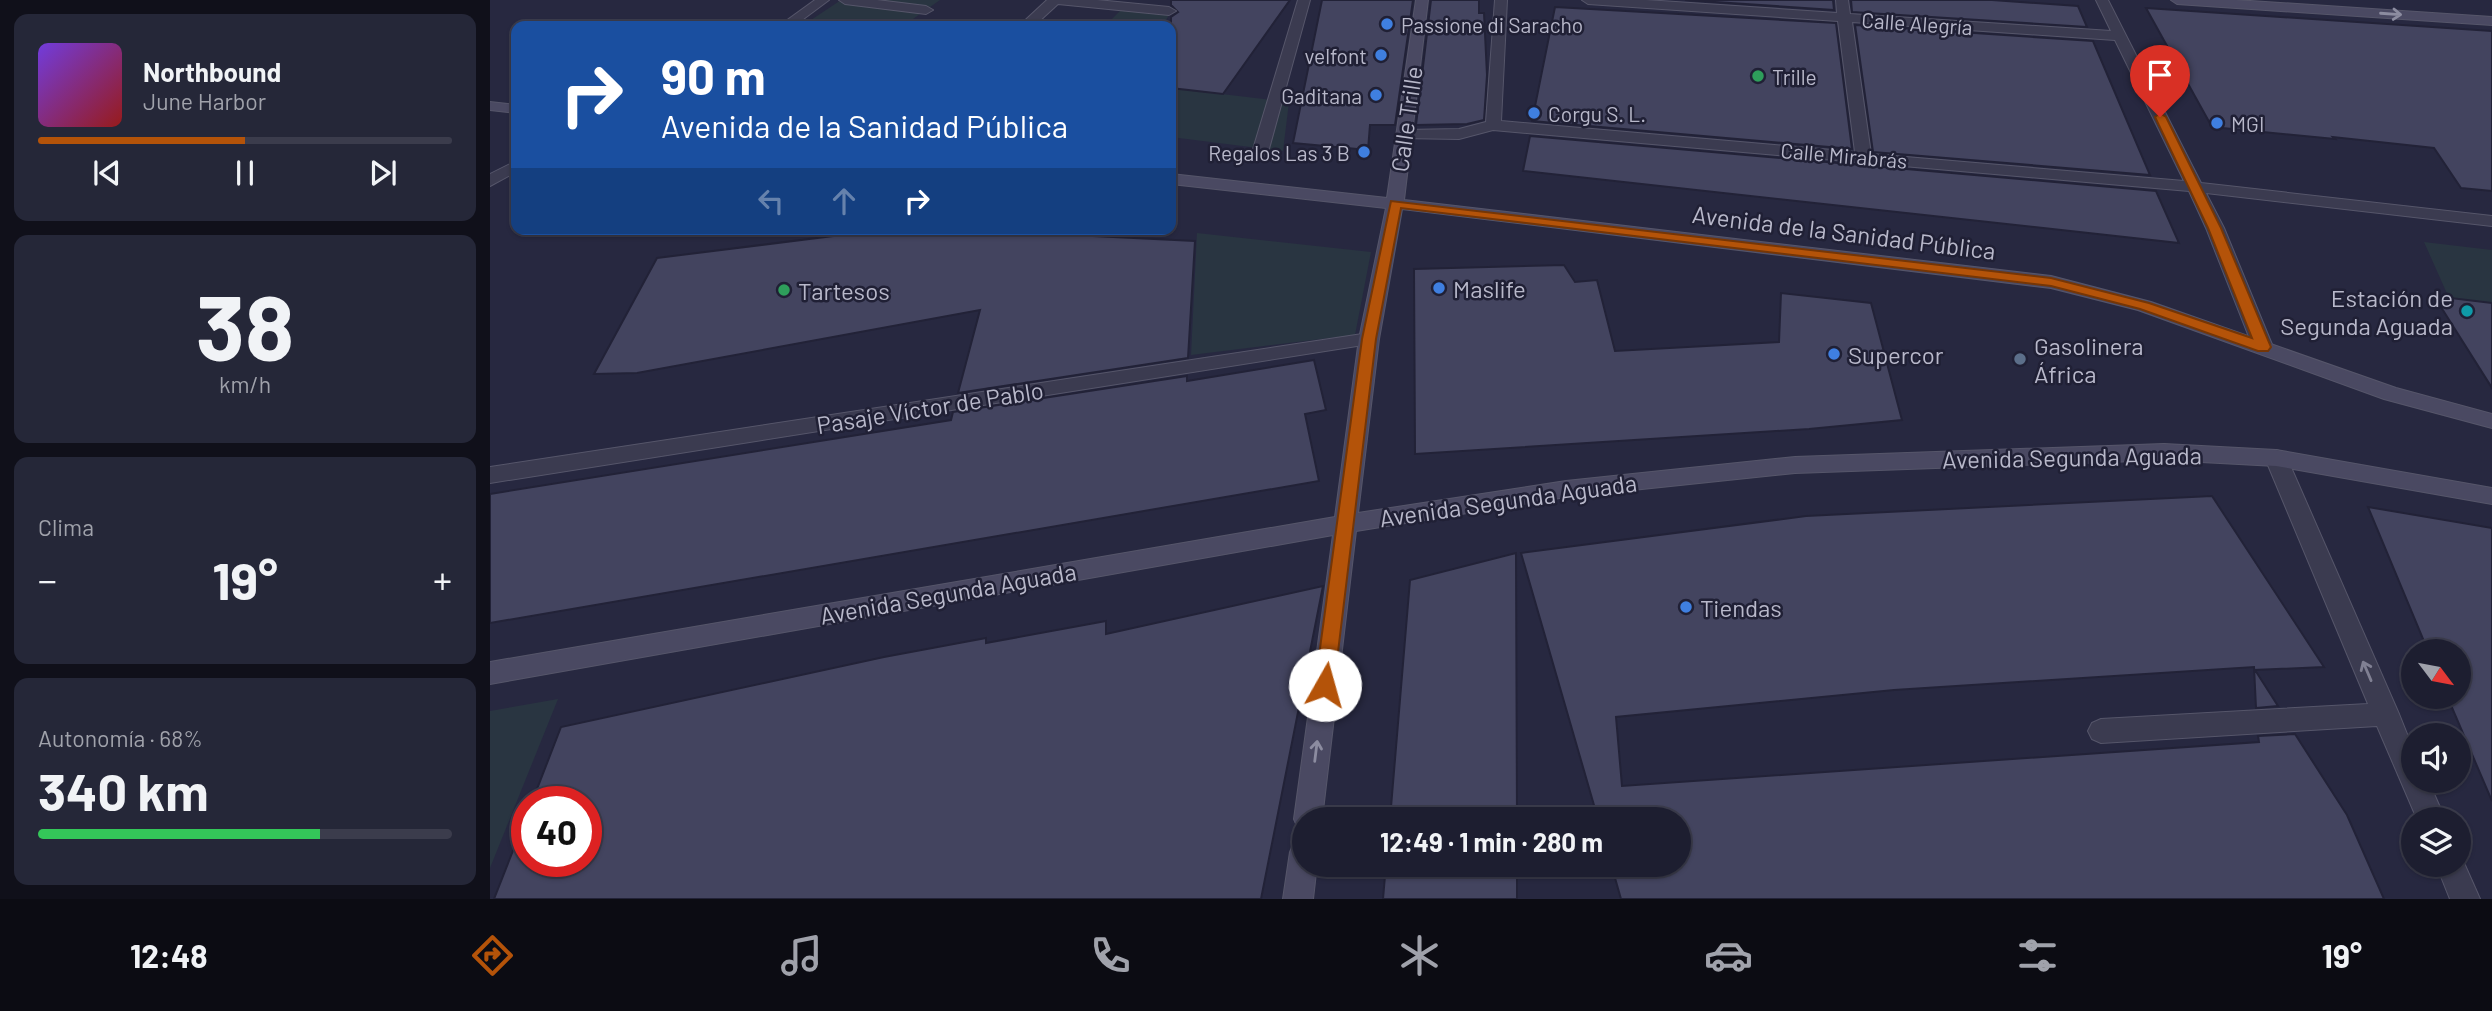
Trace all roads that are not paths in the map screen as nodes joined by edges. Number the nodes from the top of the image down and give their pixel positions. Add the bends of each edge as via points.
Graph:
1 (823, 0) edge
2 (845, 0) edge
3 (1057, 0) edge
4 (1304, 0) edge
5 (1422, 0) edge
6 (1501, 0) edge
7 (1588, 0) edge
8 (1842, 0) edge
9 (2102, 0) edge
10 (2177, 0) edge
11 (1173, 5) edge
12 (926, 10) dead end
13 (1844, 18) junction
14 (793, 21) edge
15 (1032, 21) edge
16 (1159, 21) edge
17 (2492, 21) edge
18 (2120, 36) junction
19 (490, 106) edge
20 (511, 108) edge
21 (1493, 125) junction
22 (1405, 135) junction
23 (1259, 156) dead end
24 (1863, 156) junction
25 (511, 169) edge
26 (1176, 180) edge
27 (490, 181) edge
28 (2194, 187) junction
29 (1395, 203) junction
30 (2492, 221) edge
31 (1369, 339) junction
32 (2263, 347) junction
33 (2492, 421) edge
34 (2276, 458) junction
35 (490, 475) edge
36 (2492, 496) edge
37 (1345, 524) junction
38 (490, 673) edge
39 (2386, 714) junction
40 (2101, 731) dead end
41 (2401, 749) edge
42 (1310, 807) edge
43 (1301, 877) edge
44 (2456, 877) edge
45 (1298, 899) edge
46 (2465, 899) edge

1 - 14 street
2 - 12 street
3 - 11 street
3 - 15 street
4 - 23 street
5 - 22 street, Calle Trille
6 - 21 street
7 - 13 street, Calle Alegría
8 - 13 street
9 - 18 street
10 -> 17 street
11 - 16 street
13 - 18 street, Calle Alegría
13 - 24 street
18 - 28 street
19 - 20 street
21 - 22 street, Calle Mirabrás via 1459,134
21 - 24 street, Calle Mirabrás
22 - 29 street, Calle Trille
24 - 28 street, Calle Mirabrás
25 - 27 street
26 - 29 street, Avenida de la Sanidad Pública
28 - 30 street, Calle Mirabrás
28 - 32 street
29 - 31 street, Calle Trille
29 - 32 street, Avenida de la Sanidad Pública via 2051,282 2144,306
31 - 35 street, Pasaje Víctor de Pablo
31 - 37 street, Calle Trille
32 - 33 street, Avenida de la Sanidad Pública via 2390,394
34 - 36 street, Avenida Segunda Aguada
34 - 37 street, Avenida Segunda Aguada via 2164,452 1795,465 1566,489
39 -> 34 street
37 - 38 street, Avenida Segunda Aguada
42 -> 37 street, Calle Trille
39 - 40 street
39 - 41 street
43 - 45 street
44 - 46 street

